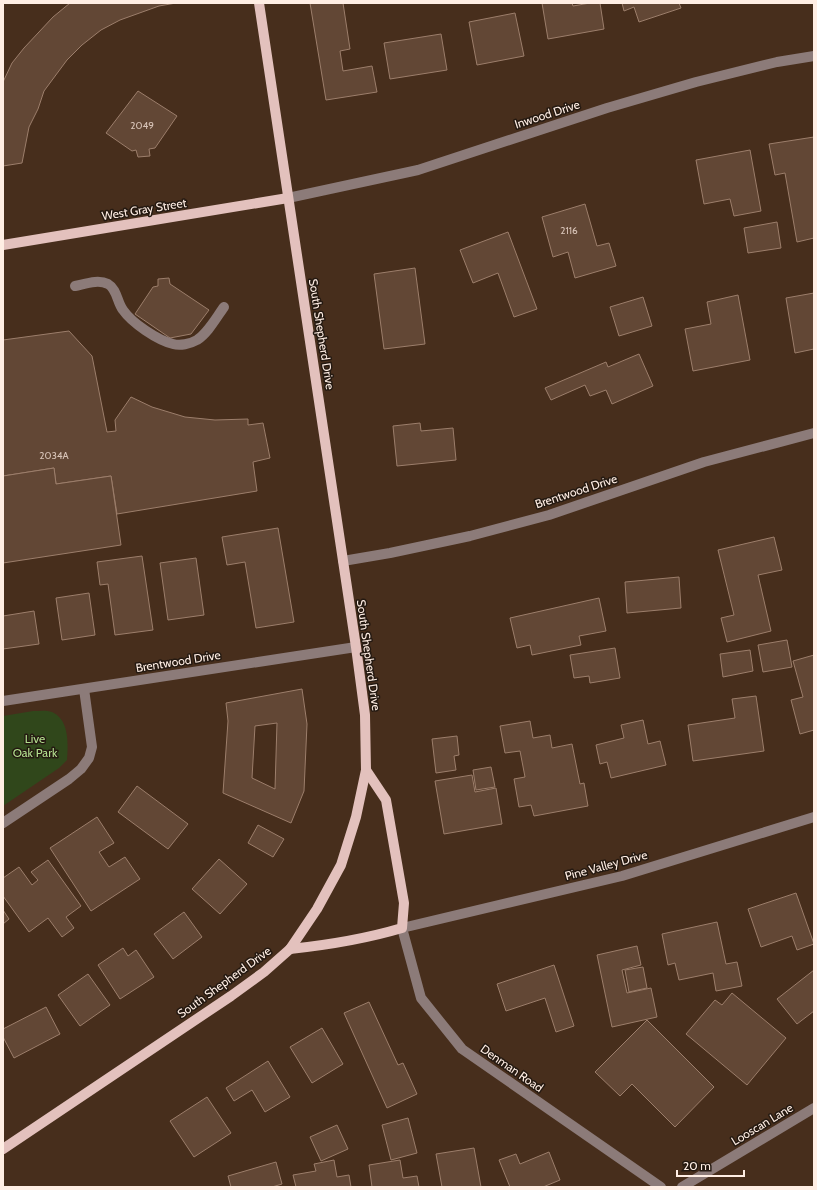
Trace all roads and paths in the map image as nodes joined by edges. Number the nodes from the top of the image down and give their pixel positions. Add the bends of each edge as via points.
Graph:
1 (259, 3) edge
2 (814, 56) edge
3 (288, 198) junction
4 (3, 245) edge
5 (75, 286) dead end
6 (224, 307) dead end
7 (814, 433) edge
8 (343, 561) junction
9 (356, 647) junction
10 (84, 688) junction
11 (3, 701) edge
12 (366, 770) junction
13 (814, 817) edge
14 (3, 823) edge
15 (402, 928) junction
16 (290, 949) junction
17 (814, 1108) edge
18 (3, 1149) edge
19 (661, 1187) edge
20 (682, 1187) edge

1 - 3 main road, South Shepherd Drive
2 - 3 street, Inwood Drive via 777,62 696,82 607,108 418,170
3 - 4 main road, West Gray Street
3 - 8 main road, South Shepherd Drive
5 - 6 street via 101,281 110,285 128,316 152,334 175,345 198,340
7 - 8 street, Brentwood Drive via 704,462 549,515 470,536
8 - 9 main road, South Shepherd Drive
9 - 10 street, Brentwood Drive
9 - 12 main road, South Shepherd Drive via 365,715
10 - 11 street, Brentwood Drive
10 - 14 street via 92,747 89,758 69,779
12 - 15 main road via 386,800 404,903
12 - 16 main road, South Shepherd Drive via 356,817 341,865 317,910
13 - 15 street, Pine Valley Drive via 622,876
15 - 16 main road via 319,946
15 - 19 street, Denman Road via 421,998 462,1049
16 - 18 main road, South Shepherd Drive via 231,996
17 - 20 street, Looscan Lane

